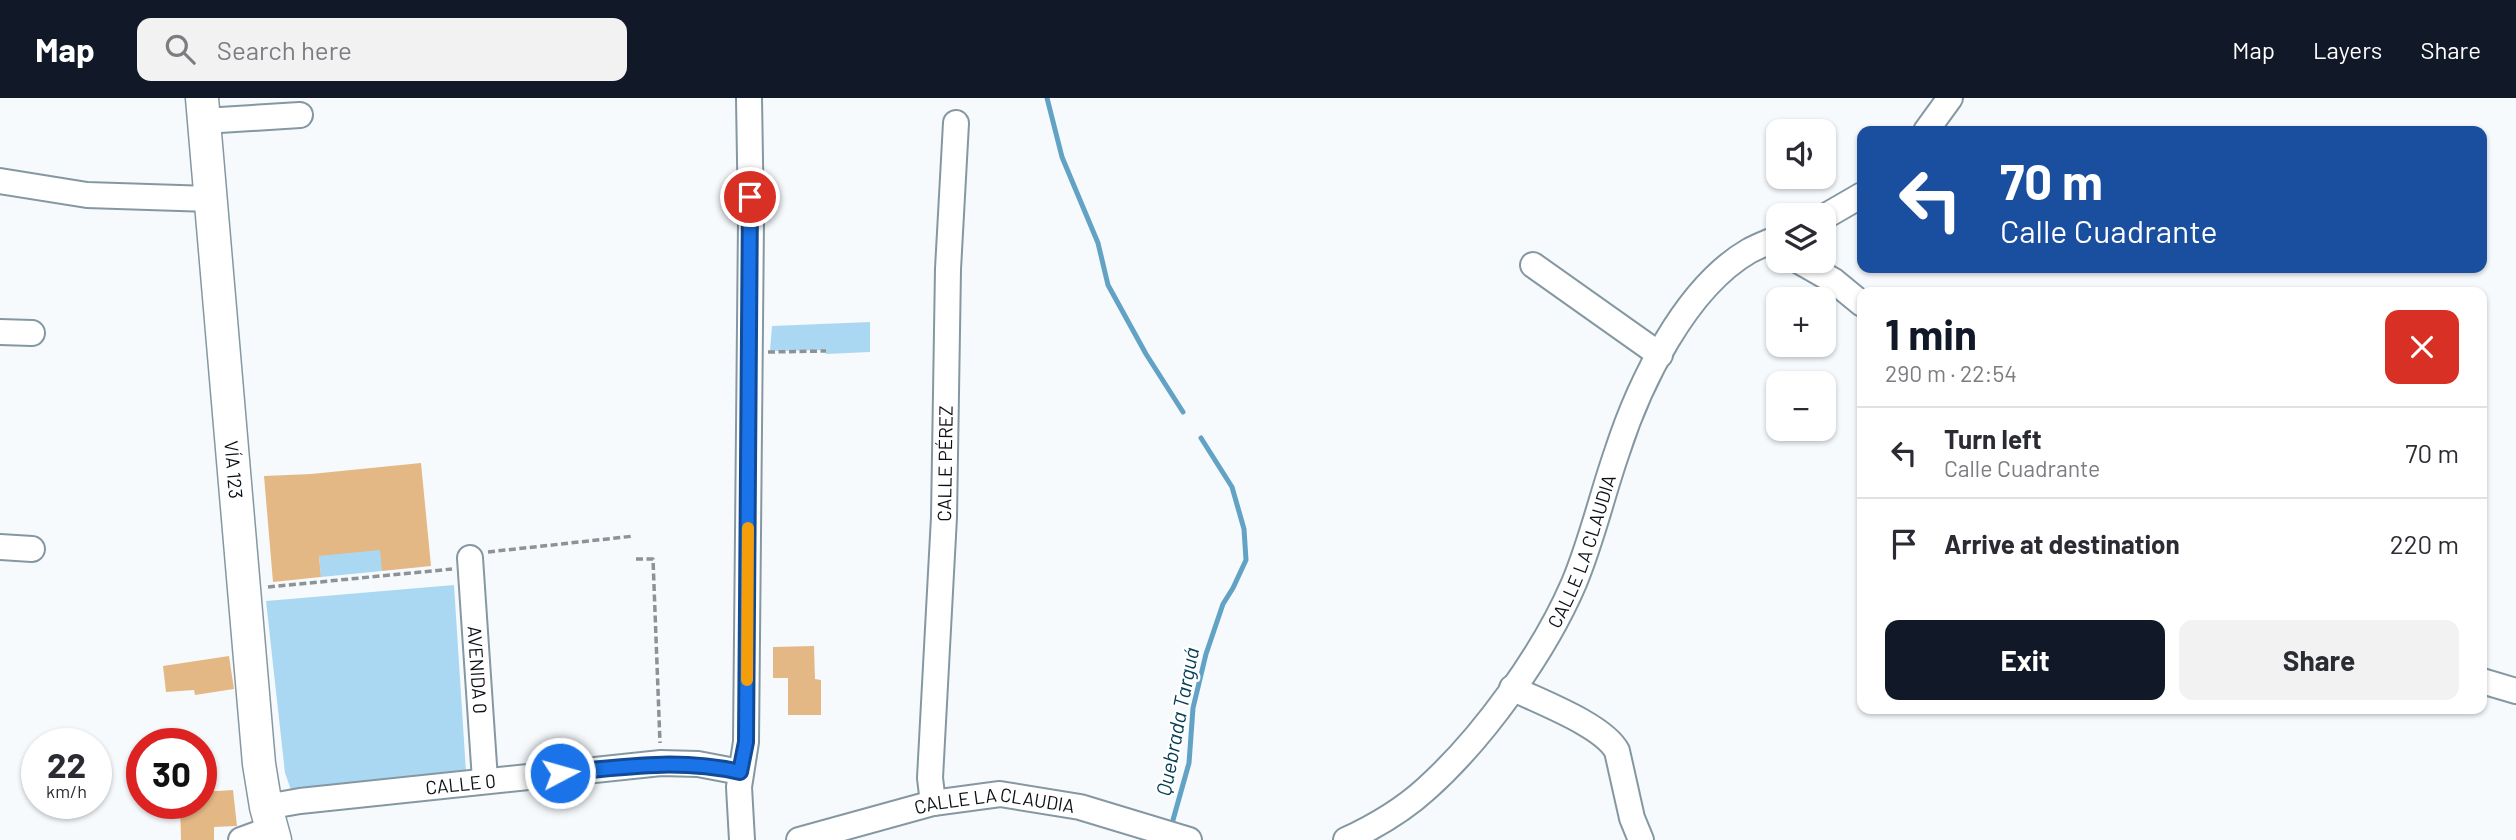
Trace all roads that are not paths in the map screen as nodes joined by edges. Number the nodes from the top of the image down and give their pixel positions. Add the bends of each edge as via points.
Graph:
1 (749, 98) edge
2 (1950, 98) edge
3 (203, 110) edge
4 (300, 115) dead end
5 (956, 123) dead end
6 (1930, 126) edge
7 (0, 181) edge
8 (1857, 198) edge
9 (210, 199) junction
10 (1836, 210) edge
11 (1766, 246) edge
12 (1533, 265) dead end
13 (1820, 273) edge
14 (1857, 300) edge
15 (0, 332) edge
16 (32, 333) dead end
17 (1660, 355) junction
18 (0, 547) edge
19 (32, 549) dead end
20 (470, 563) road end
21 (2487, 682) edge
22 (1513, 688) junction
23 (2516, 691) edge
24 (740, 772) junction
25 (485, 780) junction
26 (933, 803) junction
27 (270, 825) edge
28 (874, 830) edge
29 (1357, 838) edge
30 (241, 840) edge
31 (742, 840) edge
32 (799, 840) edge
33 (1189, 840) edge
34 (1641, 840) edge

1 - 24 street via 746,729
2 - 6 street
3 - 4 street
3 - 9 main road, VÍA 123
5 - 26 street, CALLE PÉREZ via 948,269 944,517 930,778
7 - 9 street via 88,195
8 - 10 street
9 - 27 main road, VÍA 123 via 259,764
11 - 17 street, CALLE LA CLAUDIA via 1748,251 1705,288
12 - 17 street
13 - 14 street
15 - 16 street
17 - 22 street, CALLE LA CLAUDIA via 1624,430 1575,580 1552,630
18 - 19 street
20 - 25 street, AVENIDA 0
21 - 23 street
22 - 29 street, CALLE LA CLAUDIA via 1426,789
22 - 34 street via 1612,743
24 - 25 street, CALLE 0 via 661,763
24 - 31 street
25 - 27 street, CALLE 0 via 300,801
26 - 28 street, CALLE LA CLAUDIA
26 - 33 street, CALLE LA CLAUDIA via 1000,794 1025,796 1080,807
27 - 30 street, CALLE 0
28 - 32 street, CALLE LA CLAUDIA

